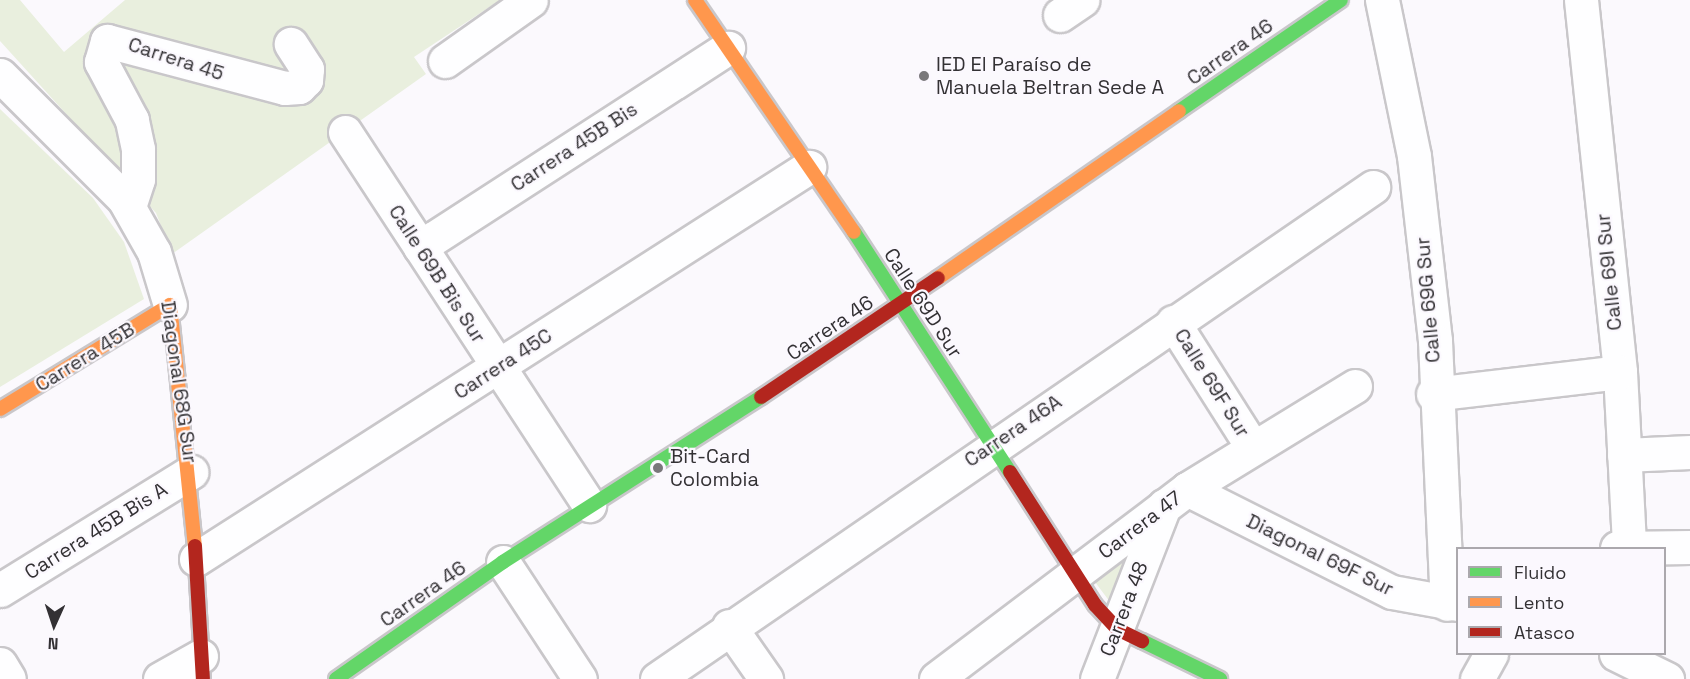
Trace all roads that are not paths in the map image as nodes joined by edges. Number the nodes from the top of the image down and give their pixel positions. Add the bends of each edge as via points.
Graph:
1 (531, 0) edge
2 (695, 0) edge
3 (1341, 0) edge
4 (1382, 0) edge
5 (1581, 0) edge
6 (291, 44) dead end
7 (728, 48) junction
8 (445, 61) dead end
9 (0, 75) edge
10 (345, 132) dead end
11 (809, 167) junction
12 (1373, 187) dead end
13 (129, 207) junction
14 (420, 247) junction
15 (902, 303) junction
16 (170, 305) junction
17 (1173, 322) junction
18 (498, 367) junction
19 (1620, 372) junction
20 (1355, 386) dead end
21 (1433, 394) junction
22 (0, 409) edge
23 (1251, 445) junction
24 (992, 446) junction
25 (1690, 452) edge
26 (1624, 455) junction
27 (191, 472) junction
28 (1175, 498) junction
29 (590, 505) junction
30 (1623, 547) edge
31 (1690, 547) edge
32 (196, 559) junction
33 (503, 562) junction
34 (1073, 575) junction
35 (0, 590) edge
36 (1452, 604) edge
37 (729, 626) junction
38 (1117, 629) junction
39 (1490, 655) edge
40 (1618, 655) edge
41 (0, 664) edge
42 (202, 667) edge
43 (9, 679) edge
44 (160, 679) edge
45 (336, 679) edge
46 (580, 679) edge
47 (657, 679) edge
48 (766, 679) edge
49 (936, 679) edge
50 (1097, 679) edge
51 (1221, 679) edge
52 (1477, 679) edge
53 (1667, 679) edge

1 - 8 street
2 - 7 street, Calle 69D Sur
3 - 15 street, Carrera 46
4 - 21 street, Calle 69G Sur via 1414,156 1435,341
5 - 19 street, Calle 69I Sur
6 - 13 street, Carrera 45 via 307,69 306,80 299,87 285,88 107,41 101,62 128,110 138,149 138,179
7 - 11 street, Calle 69D Sur
7 - 14 street, Carrera 45B Bis
9 - 13 street, Diagonal 68G Sur
10 - 14 street, Calle 69B Bis Sur
11 - 15 street, Calle 69D Sur
11 - 18 street, Carrera 45C
12 - 17 street, Carrera 46A
13 - 16 street, Diagonal 68G Sur via 154,252
14 - 18 street, Calle 69B Bis Sur
15 - 24 street, Calle 69D Sur
15 - 29 street, Carrera 46
16 - 22 street, Carrera 45B
16 - 27 street, Diagonal 68G Sur
17 - 23 street, Calle 69F Sur
17 - 24 street, Carrera 46A
18 - 29 street, Calle 69B Bis Sur
18 - 32 street, Carrera 45C
19 - 21 street
19 - 26 street, Calle 69I Sur
20 - 23 street, Carrera 47
21 - 36 street, Calle 69G Sur
23 - 28 street, Carrera 47
24 - 34 street, Calle 69D Sur
24 - 37 street, Carrera 46A
25 - 26 street
26 - 30 street, Calle 69I Sur
27 - 32 street, Diagonal 68G Sur
27 - 35 street, Carrera 45B Bis A
28 - 34 street, Carrera 47
28 - 36 street, Diagonal 69F Sur via 1392,592
28 - 38 street, Carrera 48
29 - 33 street, Carrera 46
30 - 31 street
32 - 42 street, Diagonal 68G Sur
33 - 45 street, Carrera 46
33 - 46 street
34 - 38 street, Calle 69D Sur
34 - 49 street, Carrera 47
37 - 47 street, Carrera 46A
37 - 48 street
38 - 50 street, Carrera 48
38 - 51 street
39 - 52 street
40 - 53 street
41 - 43 street
42 - 44 street

